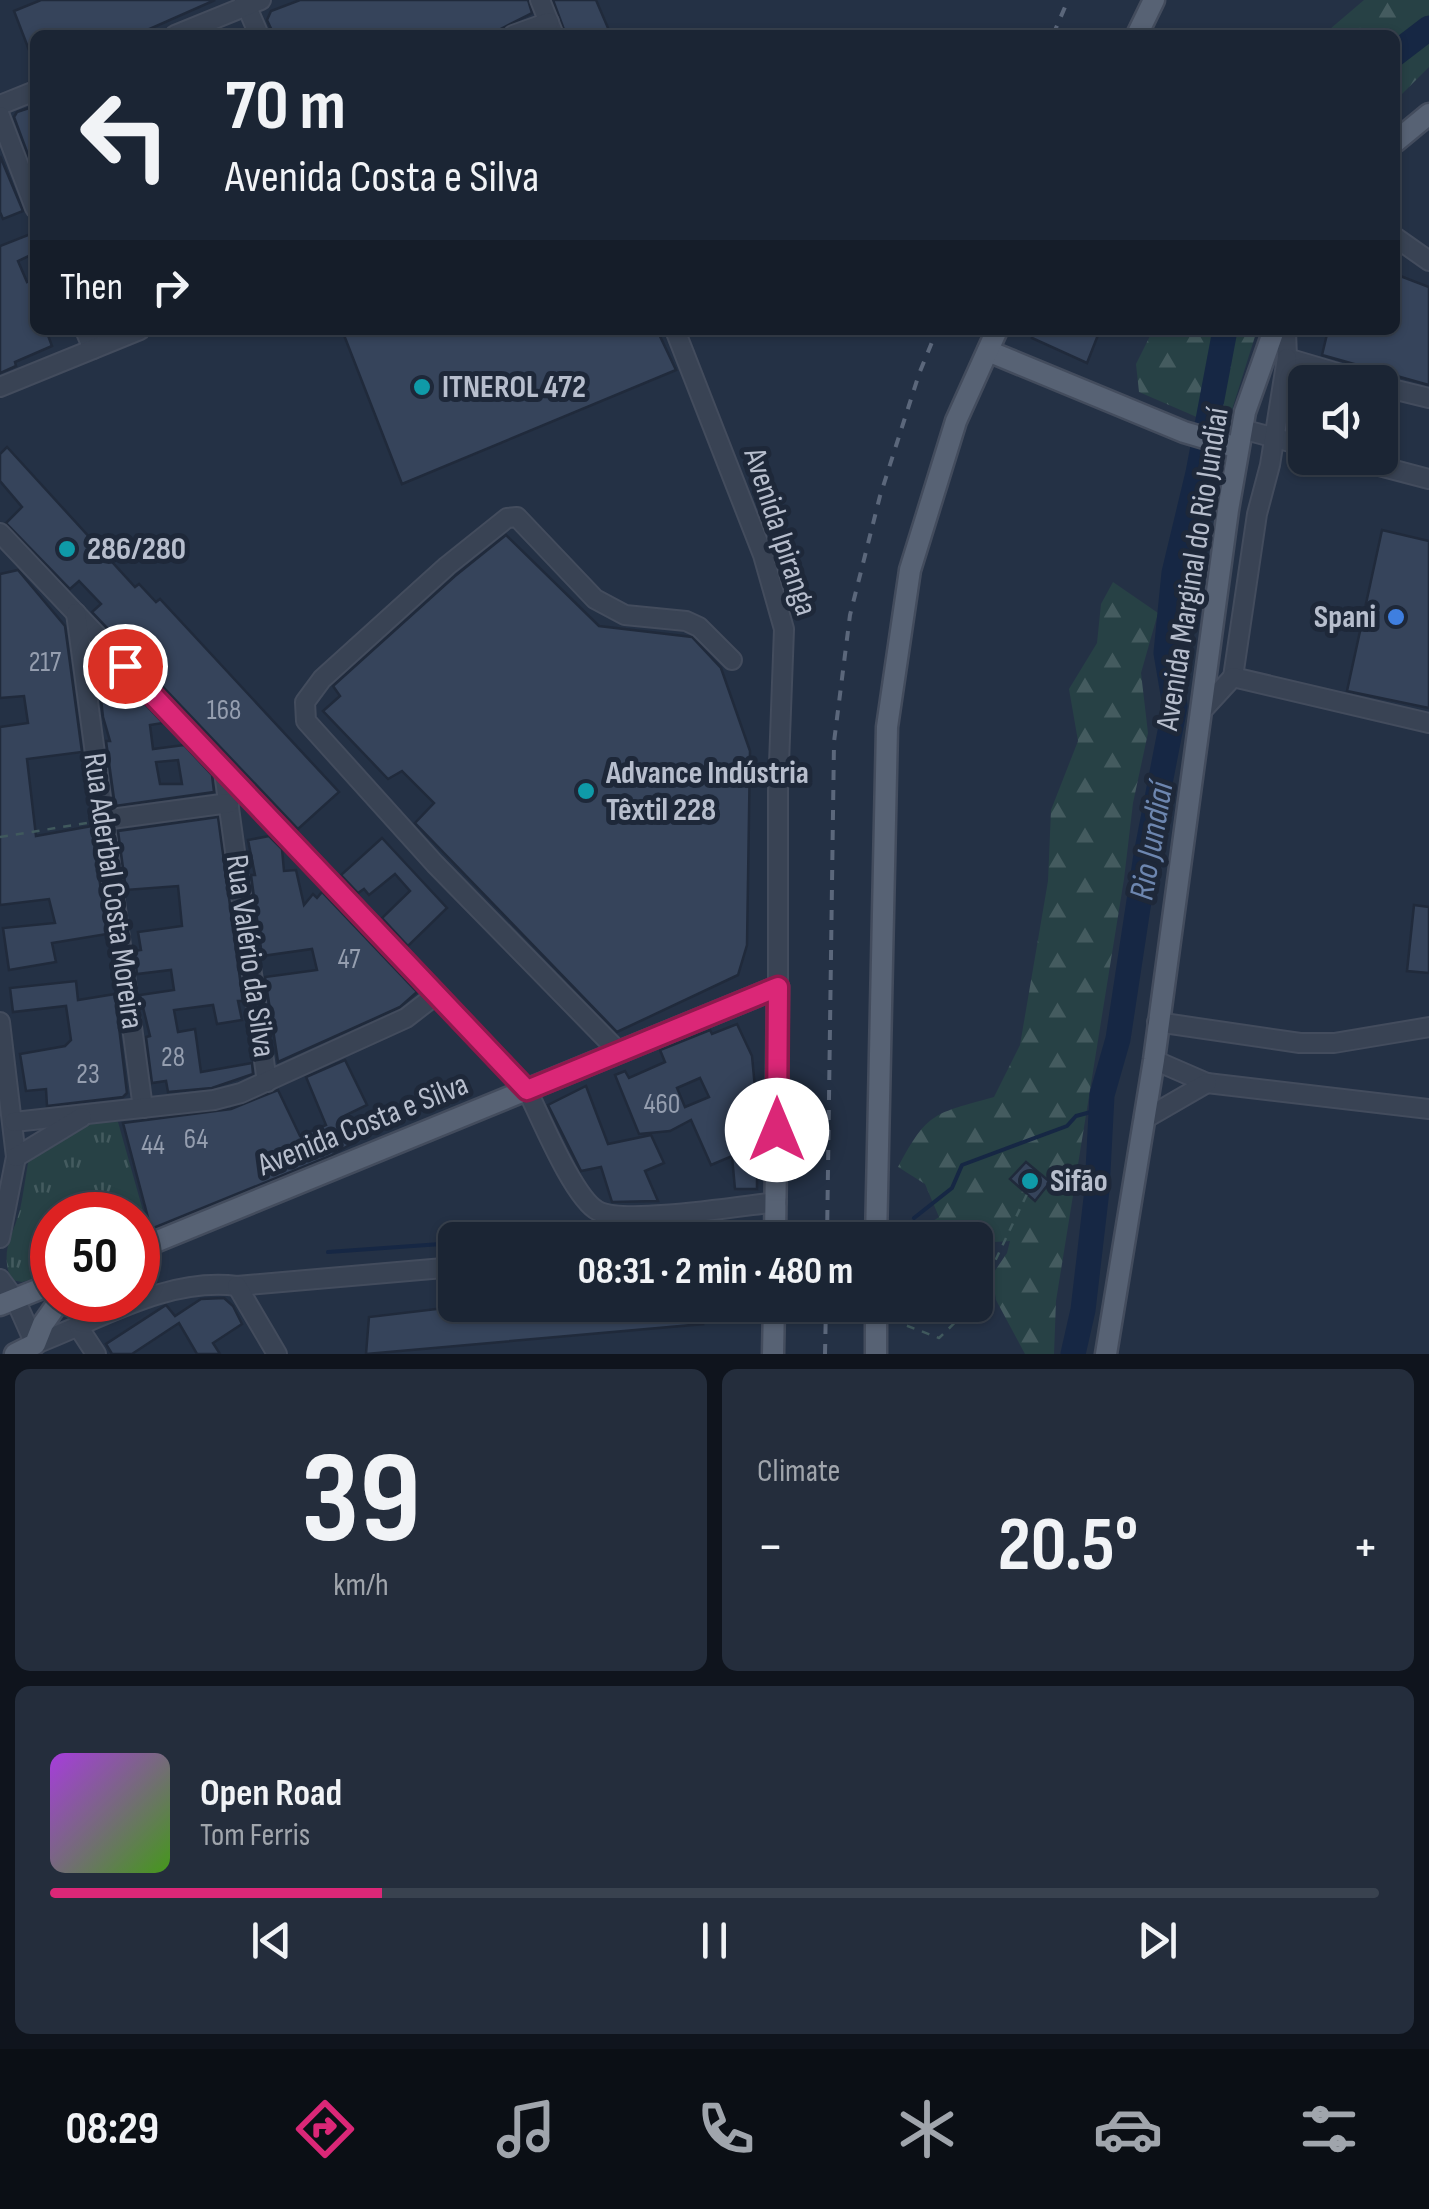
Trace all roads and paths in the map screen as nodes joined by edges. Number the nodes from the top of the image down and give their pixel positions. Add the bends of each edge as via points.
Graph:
1 (540, 0) edge
2 (1154, 0) edge
3 (251, 2) edge
4 (552, 28) edge
5 (187, 30) edge
6 (258, 30) edge
7 (1139, 30) edge
8 (30, 93) edge
9 (0, 105) edge
10 (1429, 114) edge
11 (0, 116) edge
12 (1400, 138) edge
13 (30, 195) edge
14 (1400, 241) edge
15 (1429, 261) edge
16 (87, 335) edge
17 (128, 335) edge
18 (677, 335) edge
19 (995, 335) edge
20 (1272, 335) edge
21 (1286, 335) edge
22 (93, 350) junction
23 (988, 350) junction
24 (1288, 358) junction
25 (1311, 365) edge
26 (0, 388) edge
27 (1398, 390) edge
28 (1429, 398) edge
29 (1275, 438) junction
30 (1288, 441) edge
31 (1235, 446) junction
32 (1270, 464) junction
33 (1398, 471) edge
34 (1429, 479) edge
35 (1228, 510) junction
36 (1257, 514) junction
37 (0, 534) edge
38 (76, 613) junction
39 (732, 660) dead end
40 (1233, 678) junction
41 (1200, 713) junction
42 (1429, 723) edge
43 (224, 772) junction
44 (229, 803) junction
45 (104, 820) junction
46 (0, 836) edge
47 (778, 987) junction
48 (437, 994) junction
49 (0, 1022) edge
50 (1157, 1022) junction
51 (1429, 1027) edge
52 (618, 1052) junction
53 (1154, 1060) junction
54 (268, 1082) junction
55 (1207, 1084) junction
56 (527, 1090) junction
57 (142, 1108) junction
58 (1429, 1109) edge
59 (87, 1114) junction
60 (1143, 1120) junction
61 (14, 1122) junction
62 (16, 1156) junction
63 (1027, 1194) dead end
64 (4, 1200) edge
65 (777, 1205) junction
66 (773, 1222) edge
67 (876, 1222) edge
68 (0, 1238) edge
69 (160, 1241) edge
70 (993, 1265) edge
71 (438, 1268) edge
72 (0, 1279) edge
73 (237, 1286) junction
74 (8, 1302) edge
75 (44, 1322) edge
76 (774, 1322) edge
77 (876, 1322) edge
78 (903, 1322) edge
79 (955, 1322) edge
80 (79, 1328) junction
81 (36, 1344) junction
82 (15, 1354) edge
83 (96, 1354) edge
84 (277, 1354) edge
85 (773, 1354) edge
86 (876, 1354) edge
87 (1106, 1354) edge

1 - 4 street
2 - 7 main road
3 - 5 street
3 - 6 street
8 - 9 street
10 - 12 main road
11 - 13 street
14 - 15 street
16 - 22 street
17 - 22 street
18 - 47 street, Avenida Ipiranga via 764,555 784,629
19 - 23 main road
20 - 31 main road, Avenida Marginal do Rio Jundiaí
21 - 24 street
22 - 26 street
23 - 31 main road via 1184,432
23 - 67 main road via 956,422 910,570 887,728
24 - 25 street
24 - 29 street
27 - 28 street
29 - 30 street
29 - 31 street
29 - 32 street
31 - 32 street
31 - 35 main road, Avenida Marginal do Rio Jundiaí
32 - 36 street
33 - 34 street
35 - 36 street
35 - 41 main road, Avenida Marginal do Rio Jundiaí
36 - 40 street
37 - 38 street
38 - 43 street
38 - 45 street, Rua Aderbal Costa Moreira
39 - 52 street via 699,627 616,612 595,599 518,517 507,518 322,679 305,702 306,721 319,736
40 - 41 street
40 - 42 street
41 - 50 main road, Avenida Marginal do Rio Jundiaí
43 - 44 street, Rua Valério da Silva
43 - 48 street
44 - 45 street
44 - 54 street, Rua Valério da Silva
45 - 46 path
45 - 57 street, Rua Aderbal Costa Moreira
47 - 52 main road, Avenida Costa e Silva
47 - 65 main road, Avenida Ipiranga
48 - 54 street via 406,1018
48 - 56 street
49 - 61 street
50 - 51 street via 1334,1043
50 - 53 main road, Avenida Marginal do Rio Jundiaí
52 - 56 main road, Avenida Costa e Silva
53 - 55 street
53 - 60 main road, Avenida Marginal do Rio Jundiaí
54 - 57 street via 214,1100
55 - 58 street
55 - 60 street
56 - 65 street via 577,1189 597,1211 628,1217
56 - 69 main road, Avenida Costa e Silva
57 - 59 street
59 - 61 street
59 - 62 street
60 - 87 main road, Avenida Marginal do Rio Jundiaí
61 - 62 street
62 - 64 street
63 - 70 path
64 - 68 street
65 - 66 main road, Avenida Ipiranga
71 - 73 street
72 - 74 street
73 - 80 street via 216,1283 140,1300
73 - 84 street
74 - 81 street
75 - 81 main road
76 - 85 main road
77 - 86 main road
78 - 79 path via 939,1338
80 - 81 street
80 - 83 street
81 - 82 main road

